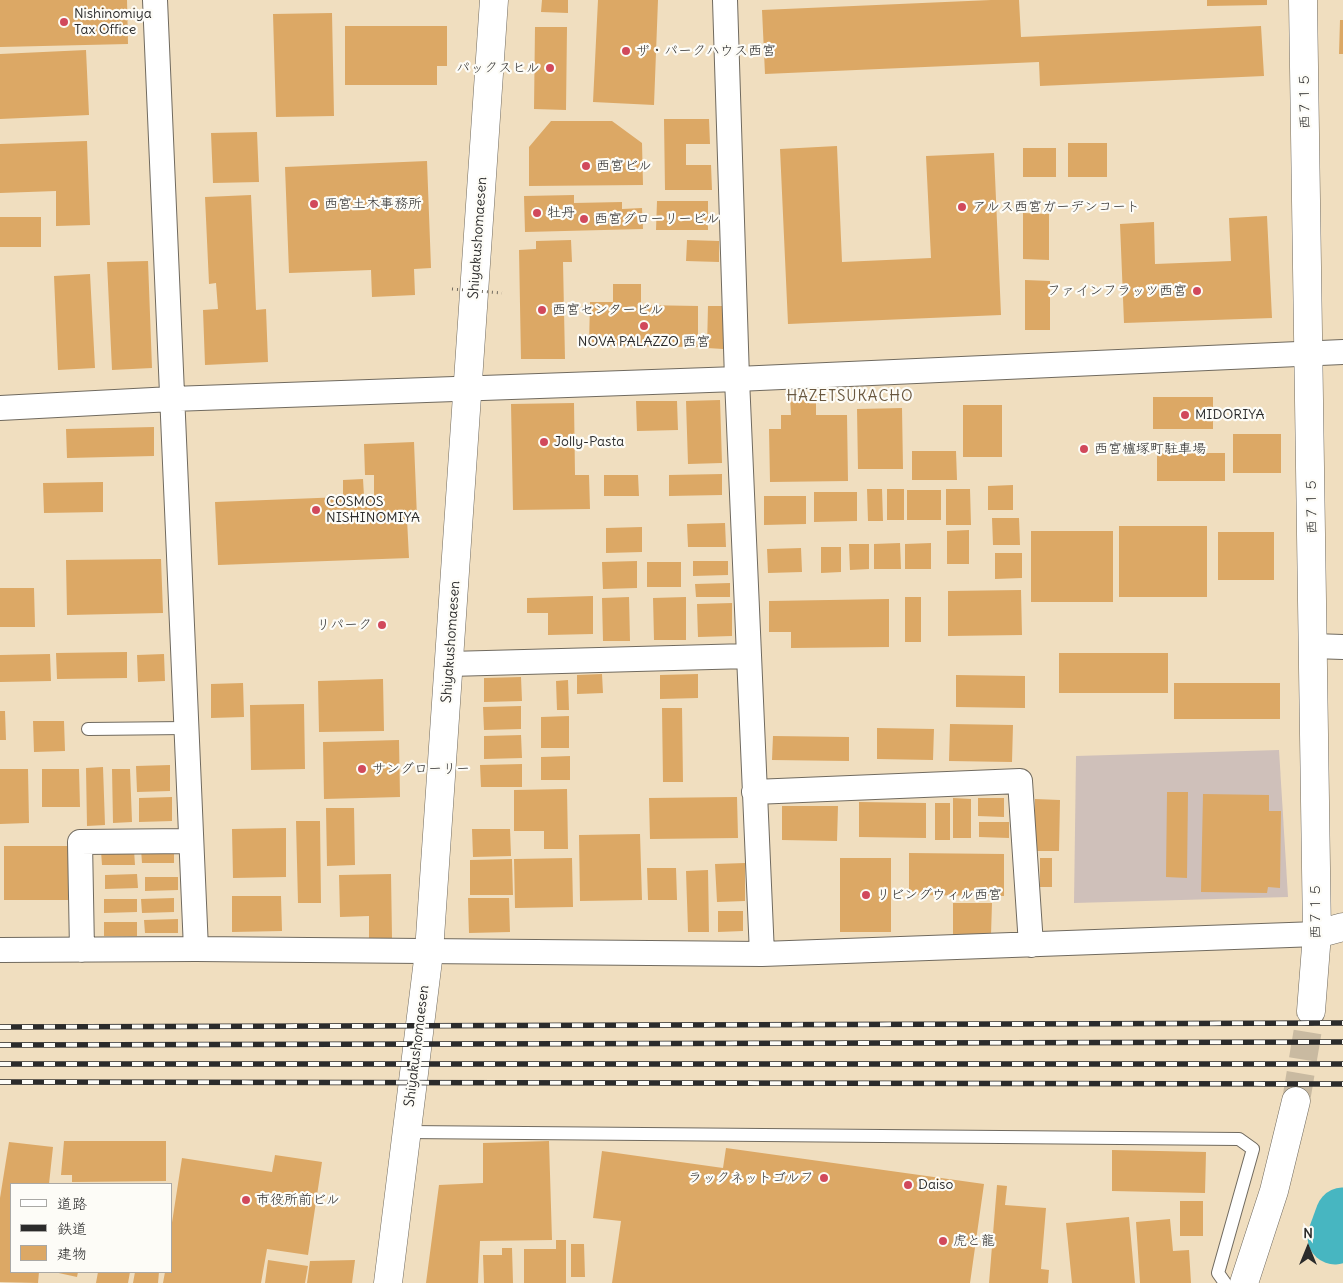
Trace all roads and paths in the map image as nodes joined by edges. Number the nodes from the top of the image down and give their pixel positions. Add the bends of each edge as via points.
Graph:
1 (155, 0) edge
2 (494, 0) edge
3 (725, 0) edge
4 (1303, 0) edge
5 (452, 289) dead end
6 (502, 292) dead end
7 (1343, 352) edge
8 (1310, 353) junction
9 (737, 378) junction
10 (468, 388) junction
11 (172, 399) junction
12 (0, 408) edge
13 (1314, 646) junction
14 (1343, 647) edge
15 (749, 656) junction
16 (449, 664) junction
17 (186, 728) junction
18 (88, 729) dead end
19 (754, 792) junction
20 (191, 841) junction
21 (1343, 927) edge
22 (1317, 934) junction
23 (1032, 944) junction
24 (196, 949) junction
25 (0, 950) edge
26 (82, 950) junction
27 (429, 952) junction
28 (762, 954) junction
29 (1310, 1011) tunnel mouth
30 (1296, 1102) tunnel mouth
31 (406, 1132) junction
32 (388, 1283) edge
33 (1225, 1283) edge
34 (1244, 1283) edge

1 - 11 street
2 - 10 street, Shiyakushomaesen
3 - 9 street
4 - 8 street, 西７１５
5 - 6 path, bridge
7 - 8 street
8 - 9 street
8 - 13 street, 西７１５
9 - 10 street
9 - 15 street
10 - 11 street
10 - 16 street, Shiyakushomaesen
11 - 12 street
11 - 17 street
13 - 14 street
13 - 22 street, 西７１５
15 - 16 street
15 - 19 street
16 - 27 street, Shiyakushomaesen
17 - 18 lane
17 - 20 street
19 - 23 street via 1020,780
19 - 28 street
20 - 24 street
20 - 26 street via 80,842
21 - 22 street
22 - 23 street
22 - 29 street, 西７１５
23 - 28 street
24 - 26 street
24 - 27 street
25 - 26 street
27 - 28 street
27 - 31 street, Shiyakushomaesen
30 - 34 street via 1274,1190
31 - 32 street, Shiyakushomaesen
31 - 33 lane via 1239,1139 1253,1149 1218,1273

